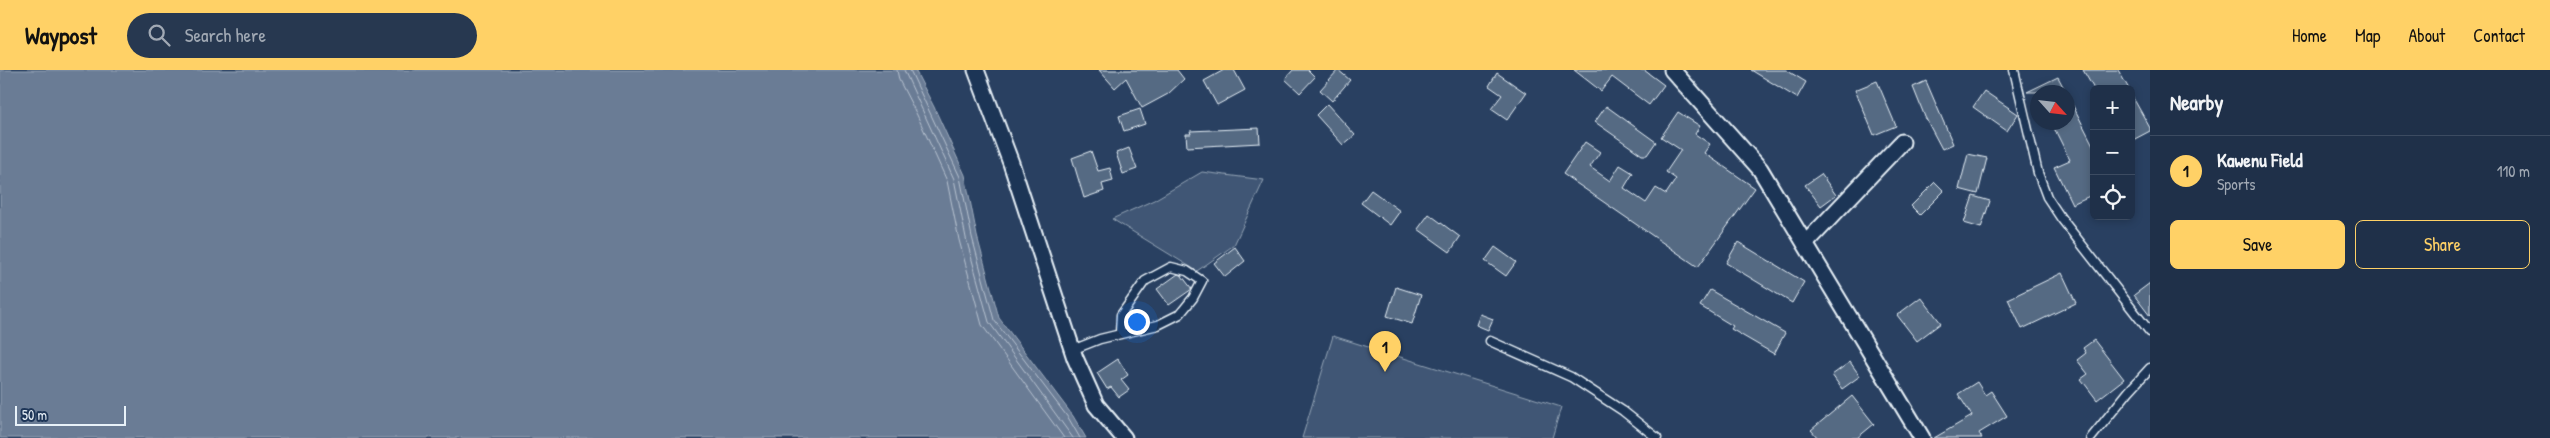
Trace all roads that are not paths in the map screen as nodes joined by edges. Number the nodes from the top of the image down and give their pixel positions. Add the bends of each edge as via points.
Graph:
1 (976, 70) edge
2 (1672, 70) edge
3 (2014, 70) edge
4 (1902, 142) dead end
5 (1806, 244) junction
6 (2150, 332) edge
7 (1120, 333) junction
8 (1490, 341) dead end
9 (1072, 350) junction
10 (2150, 368) edge
11 (1124, 438) edge
12 (1657, 438) edge
13 (1922, 438) edge
14 (2091, 438) edge

1 - 9 street
2 - 5 street via 1760,169
3 - 6 lane via 2038,174 2048,197
4 - 5 street
5 - 13 street
7 - 7 lane via 1158,325 1180,314 1202,281 1187,271 1171,268 1145,281 1121,315
7 - 9 lane
8 - 12 lane via 1571,377
9 - 11 street via 1096,405
10 - 14 lane

